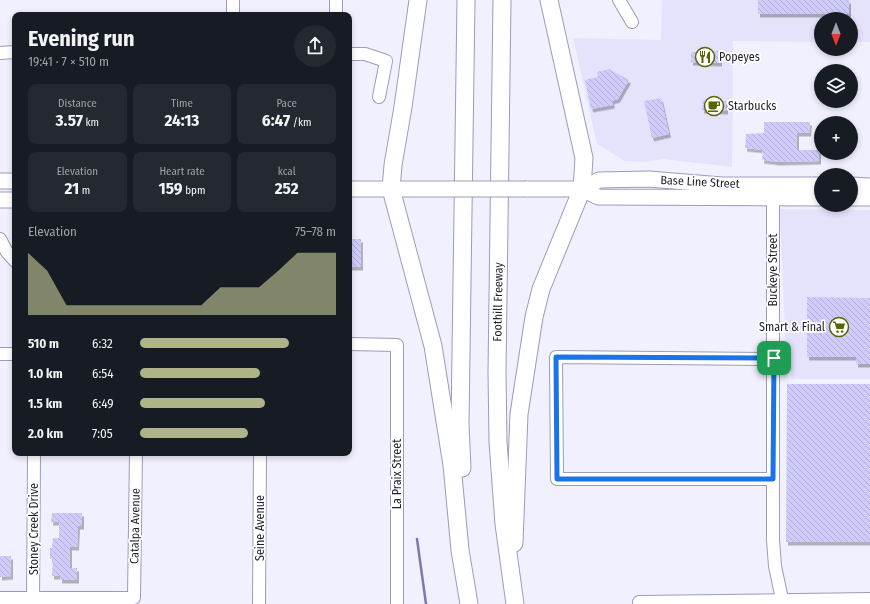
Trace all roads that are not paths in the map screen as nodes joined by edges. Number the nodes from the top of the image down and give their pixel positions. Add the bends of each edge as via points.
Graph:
1 (233, 0) edge
2 (336, 0) edge
3 (418, 0) edge
4 (466, 0) edge
5 (502, 0) edge
6 (549, 0) edge
7 (619, 0) edge
8 (234, 12) edge
9 (336, 12) edge
10 (632, 22) dead end
11 (0, 52) edge
12 (12, 52) edge
13 (352, 54) edge
14 (379, 96) dead end
15 (0, 181) edge
16 (12, 181) edge
17 (814, 186) edge
18 (858, 186) edge
19 (870, 186) edge
20 (352, 189) edge
21 (391, 189) junction
22 (582, 189) junction
23 (814, 190) edge
24 (722, 192) junction
25 (814, 198) edge
26 (858, 198) edge
27 (870, 198) edge
28 (773, 199) junction
29 (0, 200) edge
30 (12, 200) edge
31 (0, 239) edge
32 (12, 258) edge
33 (352, 344) edge
34 (0, 354) edge
35 (12, 354) edge
36 (774, 358) junction
37 (34, 456) edge
38 (136, 456) edge
39 (260, 456) edge
40 (773, 479) junction
41 (514, 597) edge
42 (0, 598) edge
43 (870, 599) edge
44 (34, 601) edge
45 (782, 602) edge
46 (640, 603) edge
47 (260, 604) edge
48 (397, 604) edge
49 (469, 604) edge
50 (477, 604) edge

1 - 8 street
2 - 9 street
3 - 21 highway
4 - 50 highway via 460,424 464,497
5 - 41 highway, Foothill Freeway via 497,372 500,489
6 - 22 highway via 584,158
7 - 10 street
11 - 12 street
13 - 14 street via 365,54 386,61
15 - 16 main road
17 - 24 main road, Base Line Street
18 - 19 main road
20 - 21 main road, Base Line Street
21 - 22 main road, Base Line Street, bridge
21 - 49 highway via 433,346 452,465 460,550
22 - 24 main road, Base Line Street via 598,197
22 - 41 highway via 541,289 531,331 519,414
23 - 28 main road via 787,191
24 - 28 main road, Base Line Street
25 - 28 main road, Base Line Street
26 - 27 main road
28 - 36 street, Buckeye Street
29 - 30 main road
31 - 32 street
33 - 48 street, La Praix Street via 397,345
34 - 35 street
36 - 40 street, Buckeye Street
36 - 40 street via 556,357 557,479
37 - 44 street, Stoney Creek Drive
38 - 44 street, Catalpa Avenue via 134,598
39 - 47 street, Seine Avenue
40 - 45 street, Buckeye Street via 775,566
42 - 44 street
43 - 45 street
45 - 46 street

